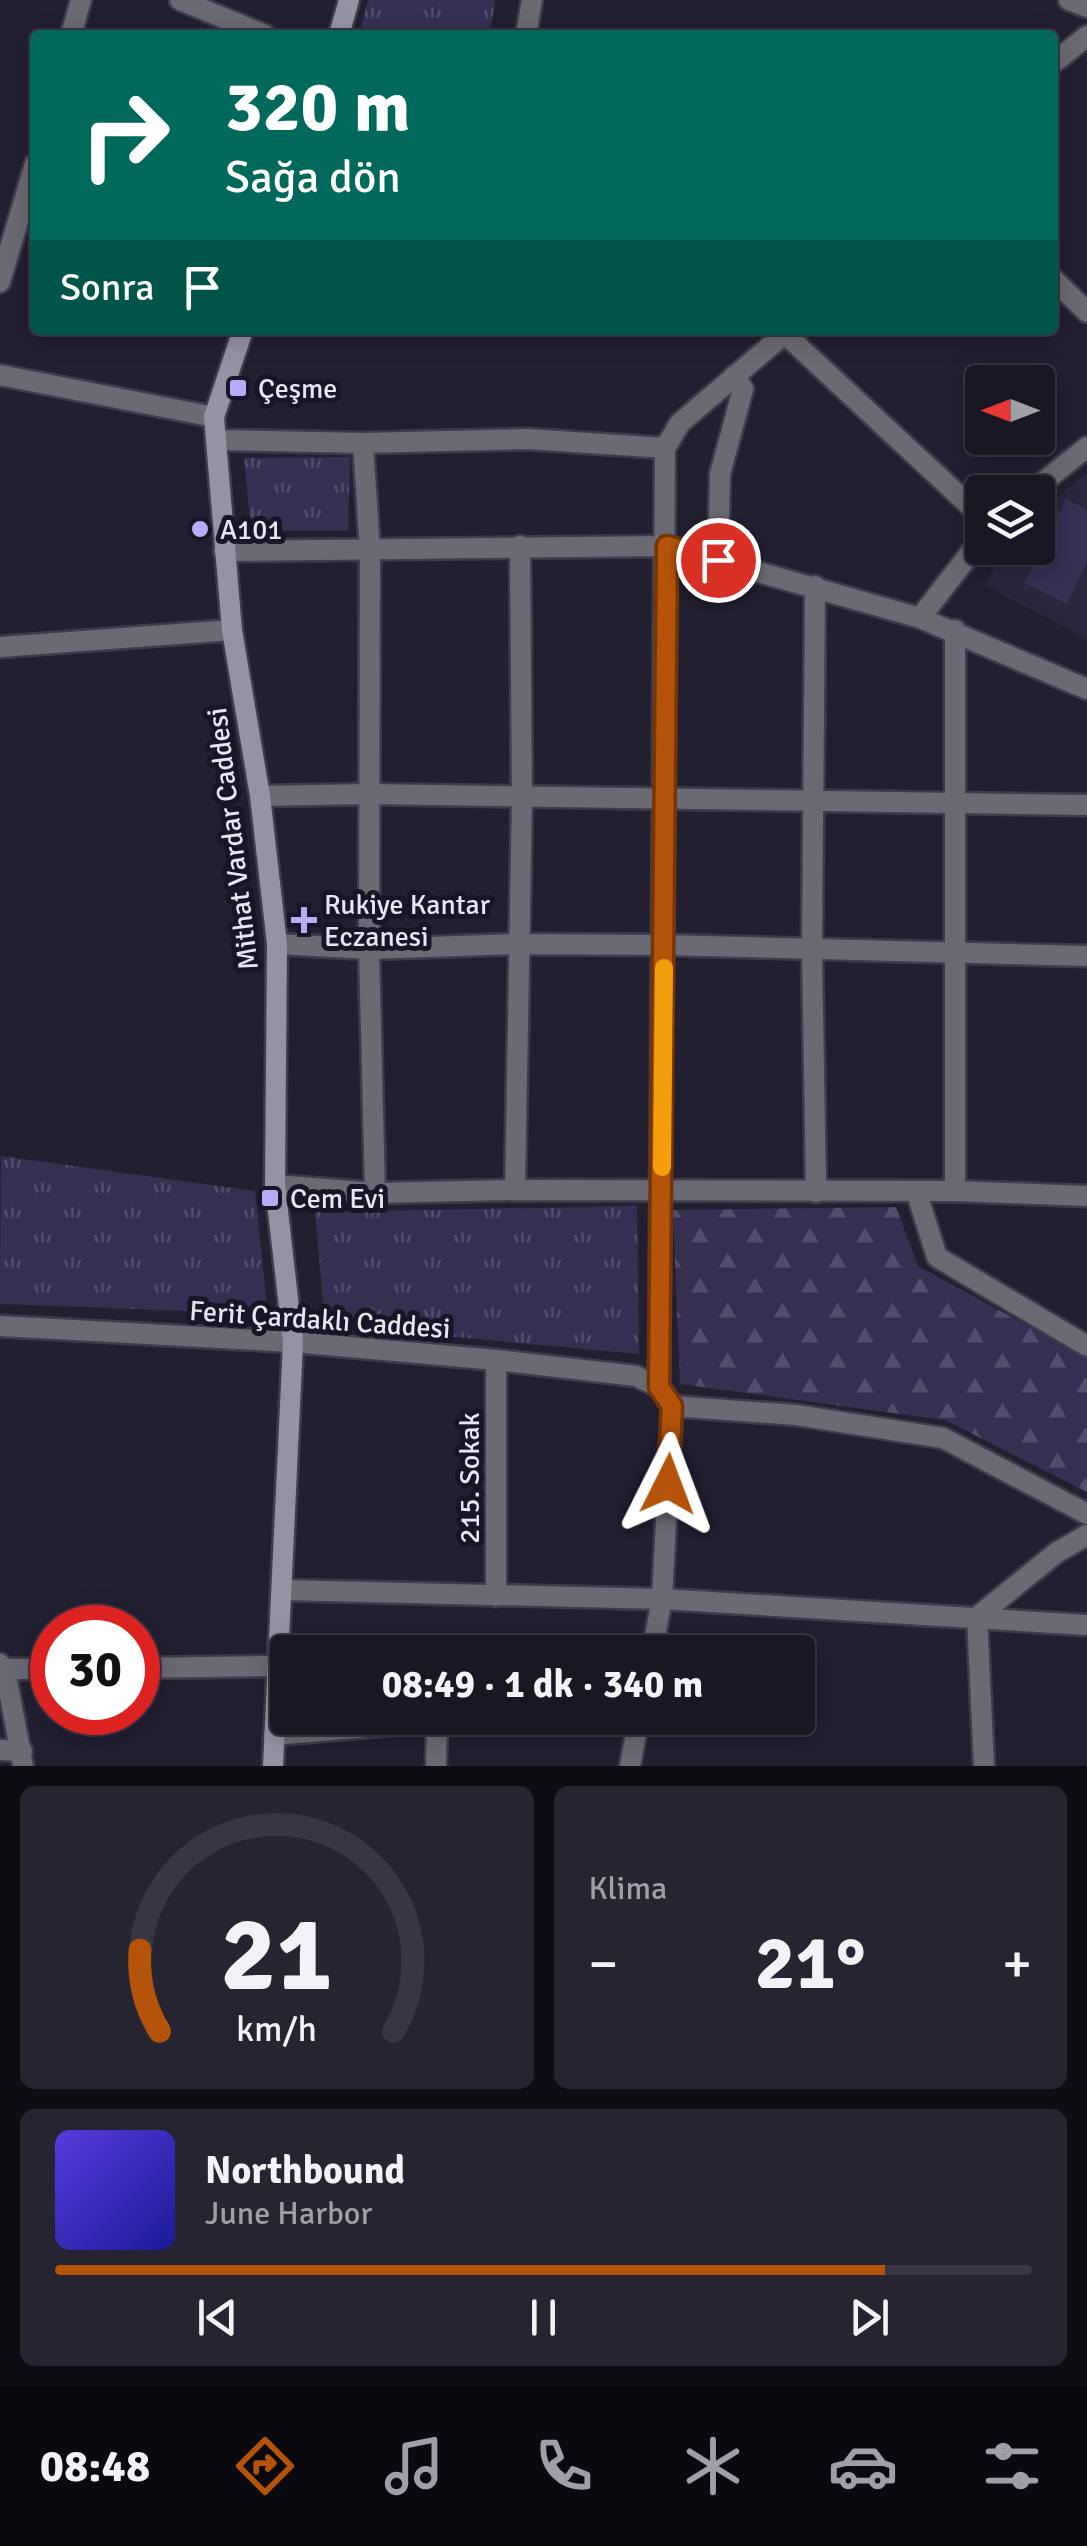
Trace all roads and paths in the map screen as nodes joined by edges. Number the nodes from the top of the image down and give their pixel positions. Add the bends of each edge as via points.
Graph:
1 (81, 0) edge
2 (180, 0) edge
3 (350, 0) edge
4 (532, 0) edge
5 (1069, 0) edge
6 (1087, 6) edge
7 (72, 30) edge
8 (253, 30) edge
9 (341, 30) edge
10 (527, 30) edge
11 (1087, 36) edge
12 (1058, 59) edge
13 (30, 181) edge
14 (0, 282) edge
15 (1058, 284) edge
16 (1087, 312) edge
17 (241, 335) edge
18 (783, 335) edge
19 (790, 335) edge
20 (0, 375) edge
21 (734, 376) junction
22 (214, 417) junction
23 (216, 440) junction
24 (363, 443) junction
25 (1087, 447) edge
26 (665, 448) junction
27 (1052, 475) edge
28 (965, 501) edge
29 (520, 546) junction
30 (667, 546) junction
31 (224, 551) junction
32 (370, 551) junction
33 (718, 560) junction
34 (965, 560) edge
35 (816, 586) junction
36 (920, 618) junction
37 (232, 630) junction
38 (955, 630) junction
39 (0, 647) edge
40 (1087, 689) edge
41 (369, 794) junction
42 (260, 796) junction
43 (522, 798) junction
44 (665, 799) junction
45 (814, 801) junction
46 (955, 804) junction
47 (1087, 805) edge
48 (277, 944) junction
49 (518, 944) junction
50 (664, 945) junction
51 (369, 949) junction
52 (812, 950) junction
53 (957, 952) junction
54 (1087, 956) edge
55 (275, 1185) junction
56 (515, 1190) junction
57 (916, 1191) junction
58 (955, 1191) junction
59 (816, 1192) junction
60 (662, 1193) junction
61 (375, 1194) junction
62 (1087, 1196) edge
63 (0, 1326) edge
64 (294, 1342) junction
65 (1087, 1346) edge
66 (496, 1360) junction
67 (659, 1387) junction
68 (672, 1406) junction
69 (1087, 1514) edge
70 (1087, 1536) edge
71 (283, 1590) junction
72 (496, 1596) junction
73 (662, 1599) junction
74 (977, 1617) junction
75 (1087, 1625) edge
76 (279, 1635) edge
77 (655, 1635) edge
78 (270, 1666) edge
79 (2, 1667) edge
80 (30, 1668) edge
81 (160, 1668) edge
82 (274, 1735) edge
83 (437, 1735) edge
84 (636, 1735) edge
85 (0, 1750) edge
86 (23, 1758) edge
87 (273, 1766) edge
88 (436, 1766) edge
89 (630, 1766) edge
90 (984, 1766) edge

1 - 7 street
2 - 8 street
3 - 9 street
4 - 10 street
5 - 6 street
11 - 12 street
13 - 14 street
15 - 16 street
17 - 22 street, Mithat Vardar Caddesi
18 - 21 street
19 - 28 street
20 - 22 street
21 - 26 street via 680,422
21 - 33 street via 744,389 720,474
22 - 23 street, Mithat Vardar Caddesi
23 - 24 street
23 - 31 street, Mithat Vardar Caddesi
24 - 26 street via 527,439
24 - 32 street
25 - 27 street
26 - 30 street
29 - 30 street
29 - 32 street
29 - 43 street
30 - 33 street
30 - 44 street
31 - 32 street
31 - 37 street, Mithat Vardar Caddesi
32 - 41 street
33 - 35 street
34 - 36 street
35 - 36 street
35 - 45 street
36 - 38 street
37 - 39 street
37 - 42 street, Mithat Vardar Caddesi
38 - 40 street
38 - 46 street
41 - 42 street
41 - 43 street
41 - 51 street
42 - 48 street, Mithat Vardar Caddesi
43 - 44 street
43 - 49 street
44 - 45 street
44 - 50 street
45 - 46 street
45 - 52 street
46 - 47 street
46 - 53 street
48 - 51 street
48 - 55 street, Mithat Vardar Caddesi
49 - 50 street
49 - 51 street
49 - 56 street
50 - 52 street
50 - 60 street
51 - 61 street
52 - 53 street
52 - 59 street
53 - 54 street
53 - 58 street
55 - 61 street
55 - 64 street, Mithat Vardar Caddesi
56 - 60 street
56 - 61 street
57 - 58 street
57 - 59 street
57 - 65 street via 937,1258
58 - 62 street
59 - 60 street
60 - 67 street
63 - 64 street, Ferit Çardaklı Caddesi
64 - 66 street, Ferit Çardaklı Caddesi
64 - 71 street, Mithat Vardar Caddesi
66 - 67 street, Ferit Çardaklı Caddesi via 636,1376
66 - 72 street, 215. Sokak
67 - 68 street
68 - 69 street via 796,1415 943,1438
68 - 73 street
70 - 74 street
71 - 72 street
71 - 76 street, Mithat Vardar Caddesi
72 - 73 street
73 - 74 street
73 - 77 street
74 - 75 street
74 - 90 street
78 - 81 street
79 - 80 street
79 - 86 street
82 - 87 street, Mithat Vardar Caddesi
83 - 88 street
84 - 89 street
85 - 86 street

